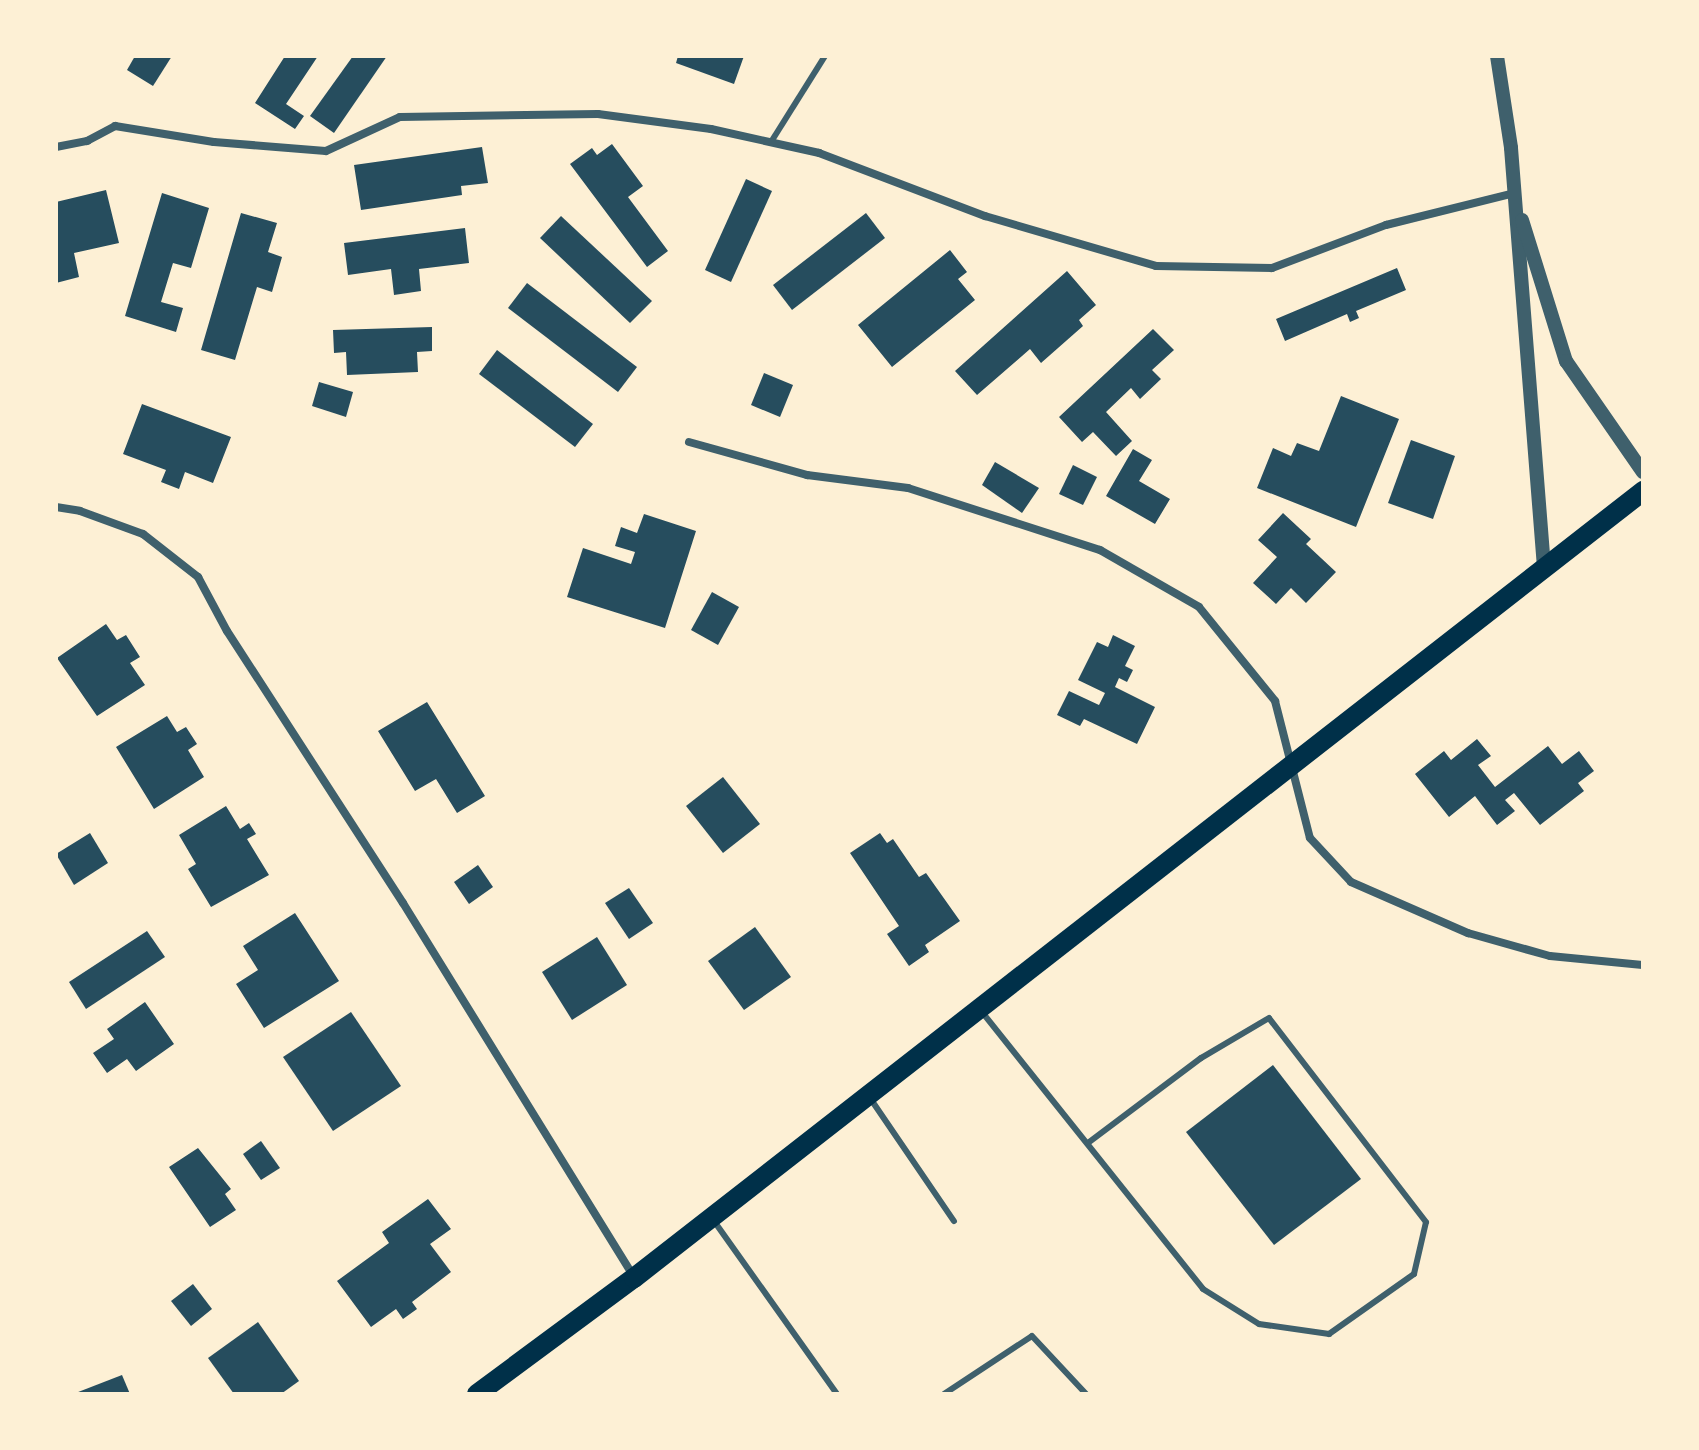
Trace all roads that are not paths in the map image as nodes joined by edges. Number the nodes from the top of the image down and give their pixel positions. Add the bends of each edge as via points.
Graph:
1 (825, 56) edge
2 (1497, 56) edge
3 (771, 142) junction
4 (56, 147) edge
5 (1514, 193) junction
6 (689, 442) dead end
7 (1643, 472) edge
8 (1643, 491) edge
9 (56, 507) edge
10 (1544, 568) junction
11 (1292, 765) junction
12 (1643, 965) edge
13 (979, 1008) junction
14 (868, 1096) junction
15 (1089, 1142) junction
16 (711, 1218) junction
17 (954, 1221) dead end
18 (634, 1278) junction
19 (477, 1394) edge
20 (837, 1394) edge
21 (944, 1394) edge
22 (1086, 1394) edge

1 - 3 lane
2 - 5 street
3 - 4 street via 598,114 400,117 326,151 214,142 115,126 87,141
3 - 5 street via 819,153 985,216 1156,266 1272,268 1386,225
5 - 7 street via 1566,361
5 - 10 street
6 - 11 street via 807,475 908,488 1100,550 1199,607 1275,701
8 - 10 main road
9 - 18 street via 143,534 198,577
10 - 11 main road
11 - 12 street via 1310,838 1351,882 1468,933 1550,956
11 - 13 main road
13 - 14 main road
13 - 15 lane
14 - 16 main road
14 - 17 lane
15 - 15 lane via 1201,1058 1269,1018 1426,1222 1414,1274 1329,1334 1259,1324 1203,1289
16 - 18 main road
16 - 20 lane
18 - 19 main road
21 - 22 lane via 1032,1336

